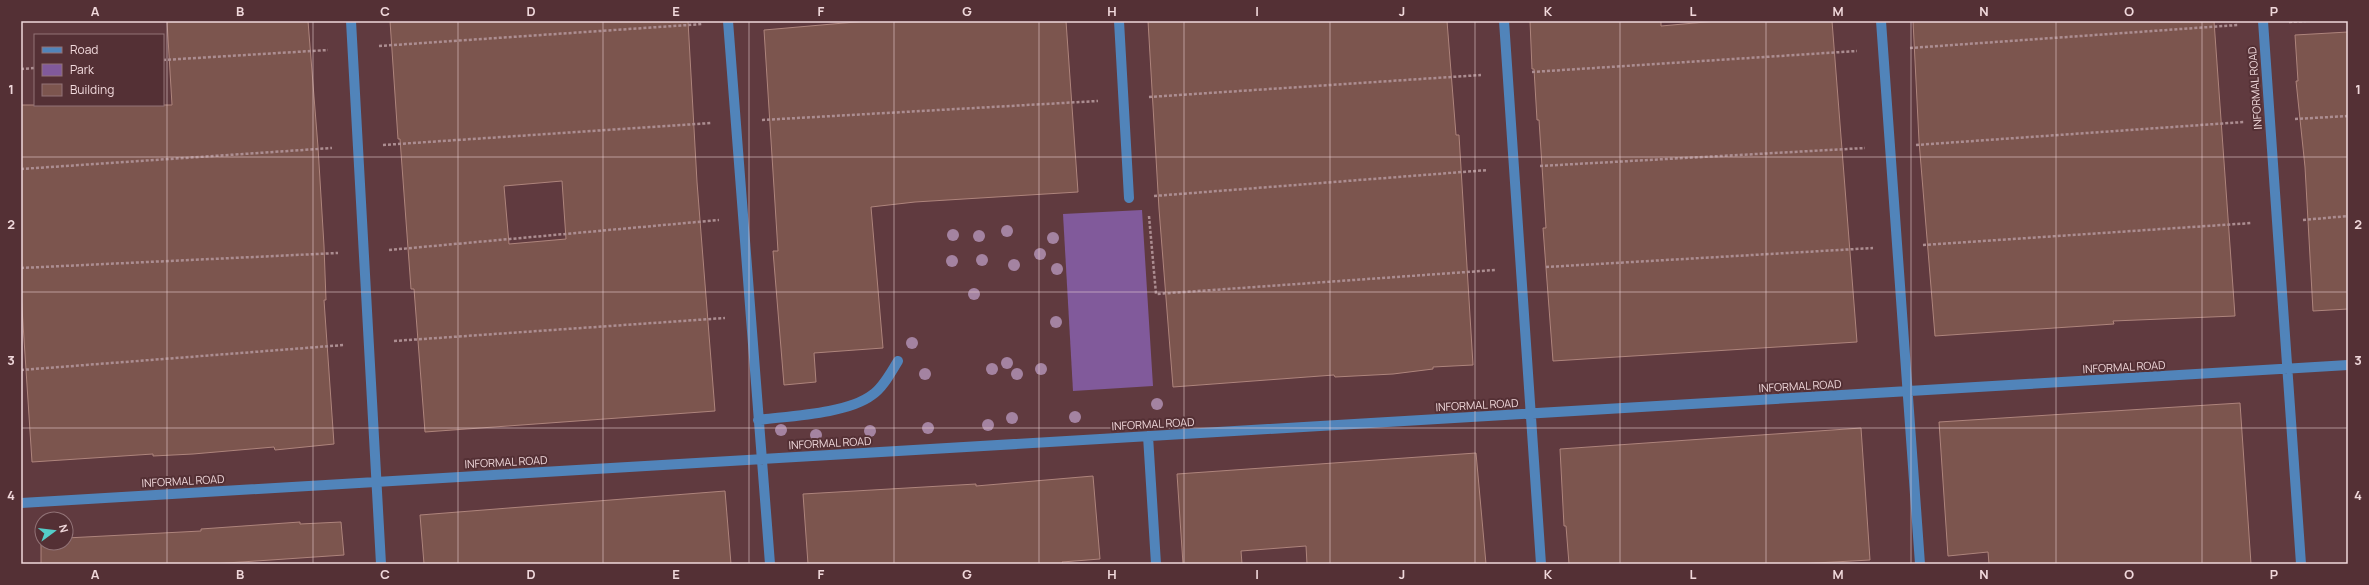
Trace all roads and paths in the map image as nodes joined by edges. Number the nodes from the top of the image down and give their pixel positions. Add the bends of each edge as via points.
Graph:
1 (350, 21) edge
2 (1119, 21) edge
3 (1504, 21) edge
4 (1881, 21) edge
5 (728, 22) edge
6 (2263, 22) edge
7 (352, 48) junction
8 (1883, 49) junction
9 (164, 60) edge
10 (34, 68) edge
11 (21, 69) edge
12 (1508, 74) junction
13 (1123, 99) junction
14 (2348, 116) edge
15 (2270, 120) junction
16 (736, 121) junction
17 (357, 146) junction
18 (1890, 146) junction
19 (1514, 168) junction
20 (21, 169) edge
21 (1147, 197) junction
22 (1129, 198) joint
23 (2348, 216) edge
24 (743, 218) junction
25 (2277, 221) junction
26 (1896, 247) junction
27 (364, 252) junction
28 (21, 268) edge
29 (1520, 268) junction
30 (751, 316) junction
31 (369, 343) junction
32 (898, 361) dead end
33 (2348, 366) edge
34 (2287, 369) junction
35 (21, 370) edge
36 (1907, 391) junction
37 (1531, 414) junction
38 (758, 420) junction
39 (1148, 436) junction
40 (762, 459) junction
41 (376, 482) junction
42 (21, 503) edge
43 (381, 564) edge
44 (770, 564) edge
45 (1156, 564) edge
46 (1541, 564) edge
47 (1920, 564) edge
48 (2301, 564) edge

1 - 7 street
2 - 13 street
3 - 12 street
4 - 8 street
5 - 7 path
5 - 16 street
6 - 8 path
6 - 15 street, INFORMAL ROAD
7 - 9 path
7 - 17 street
8 - 12 path
8 - 18 street
10 - 11 path
12 - 13 path
12 - 19 street
13 - 16 path
13 - 22 street
14 - 15 path
15 - 18 path
15 - 25 street, INFORMAL ROAD
16 - 17 path
16 - 24 street
17 - 20 path
17 - 27 street
18 - 19 path
18 - 26 street
19 - 21 path
19 - 29 street
21 - 22 path
21 - 29 path via 1156,294
23 - 25 path
24 - 27 path
24 - 30 street
25 - 26 path
25 - 34 street, INFORMAL ROAD
26 - 29 path
26 - 36 street
27 - 28 path
27 - 31 street
29 - 37 street
30 - 31 path
30 - 38 street
31 - 35 path
31 - 41 street
32 - 38 street via 872,395 855,403 832,411
33 - 34 street, INFORMAL ROAD
34 - 36 street, INFORMAL ROAD
34 - 48 street, INFORMAL ROAD
36 - 37 street, INFORMAL ROAD
36 - 47 street
37 - 39 street, INFORMAL ROAD
37 - 46 street
38 - 40 street
39 - 40 street, INFORMAL ROAD
39 - 45 street
40 - 41 street, INFORMAL ROAD
40 - 44 street
41 - 42 street, INFORMAL ROAD
41 - 43 street

